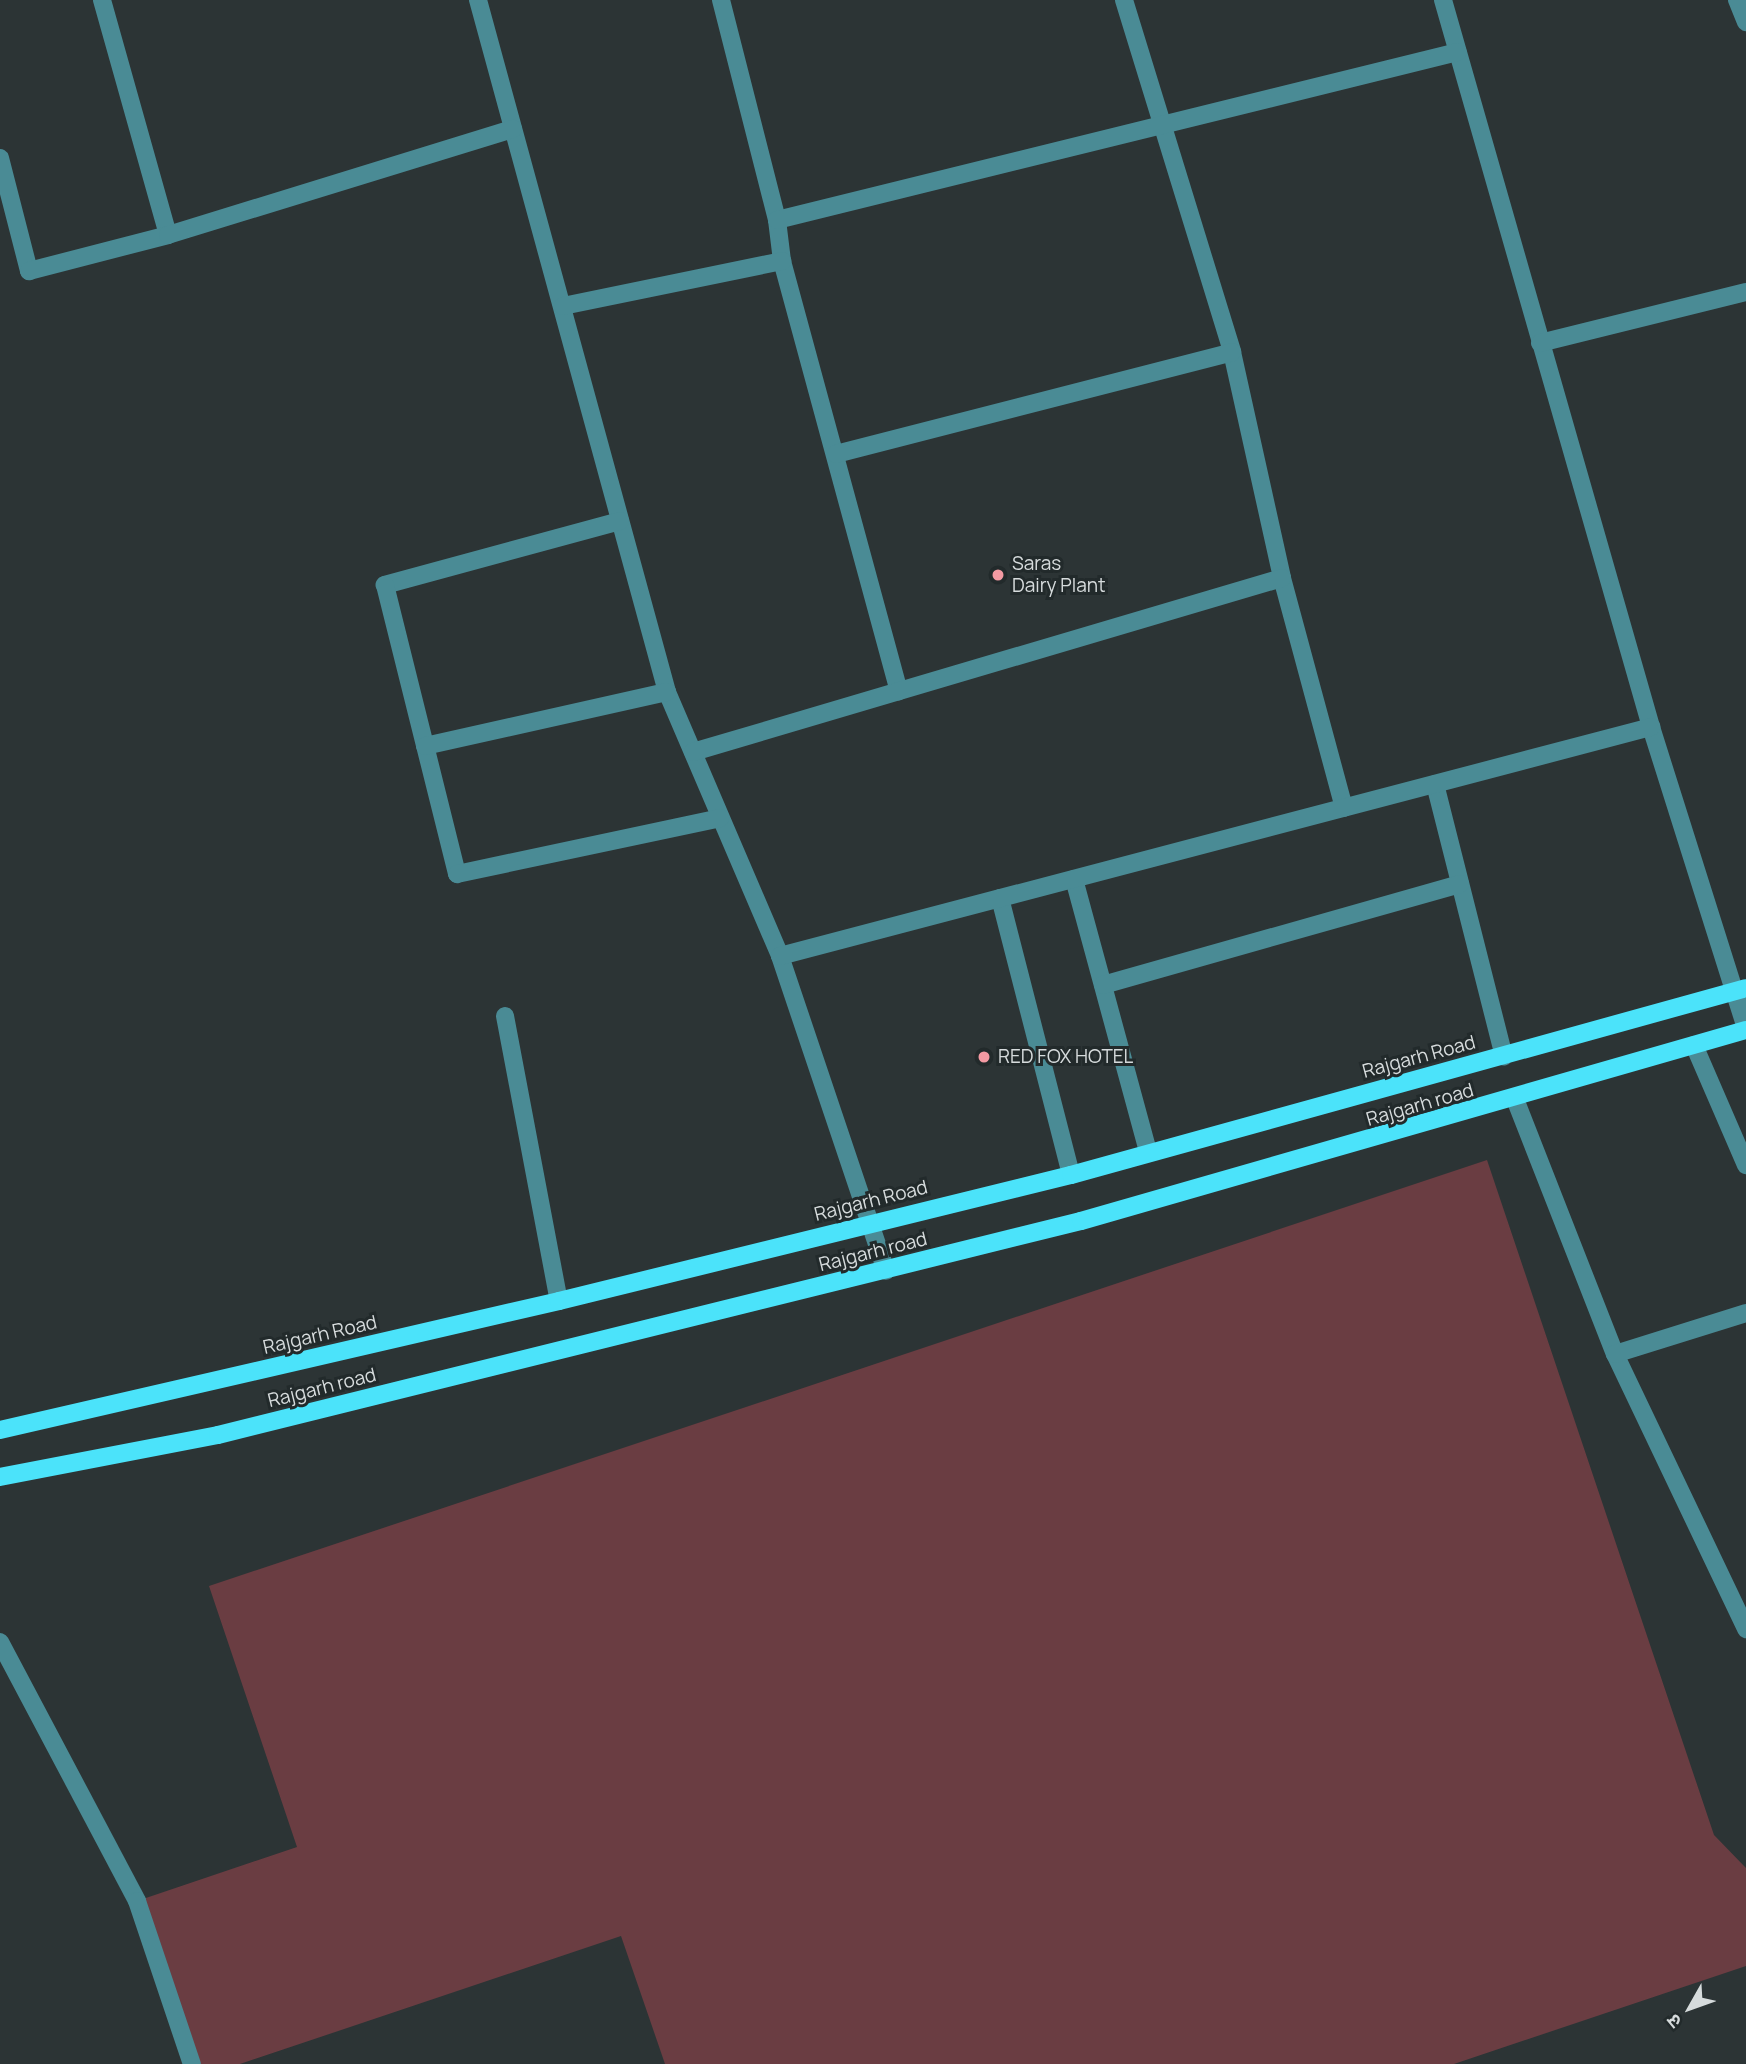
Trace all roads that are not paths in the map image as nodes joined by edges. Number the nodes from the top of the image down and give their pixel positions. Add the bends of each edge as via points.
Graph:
1 (478, 0) edge
2 (721, 0) edge
3 (1124, 0) edge
4 (1443, 0) edge
5 (1737, 0) edge
6 (105, 1) edge
7 (1746, 22) edge
8 (1458, 52) junction
9 (1159, 125) junction
10 (513, 129) junction
11 (0, 158) edge
12 (777, 220) junction
13 (168, 235) junction
14 (782, 261) junction
15 (1746, 292) edge
16 (564, 306) junction
17 (1540, 343) junction
18 (1232, 352) junction
19 (836, 454) junction
20 (620, 521) junction
21 (1282, 578) junction
22 (899, 691) junction
23 (667, 692) junction
24 (1651, 727) junction
25 (425, 746) junction
26 (693, 752) junction
27 (1435, 784) junction
28 (1344, 808) junction
29 (720, 818) junction
30 (1074, 879) junction
31 (1460, 884) junction
32 (1000, 898) junction
33 (780, 956) junction
34 (1103, 985) junction
35 (1740, 990) edge
36 (505, 1016) dead end
37 (1746, 1030) edge
38 (1694, 1045) junction
39 (1504, 1056) junction
40 (1515, 1099) junction
41 (1148, 1152) junction
42 (1746, 1166) edge
43 (1071, 1175) junction
44 (870, 1223) junction
45 (886, 1271) junction
46 (559, 1301) junction
47 (1746, 1313) edge
48 (1615, 1353) junction
49 (0, 1430) edge
50 (0, 1477) edge
51 (1746, 1629) edge
52 (0, 1642) edge
53 (192, 2064) edge

1 - 10 street
2 - 12 street
3 - 9 street
4 - 8 street
5 - 7 street
6 - 13 street
8 - 9 street
8 - 17 street
9 - 12 street
9 - 18 street
10 - 13 street
10 - 16 street
11 - 13 street via 29,271
12 - 14 street
14 - 16 street
14 - 19 street
15 - 17 street
16 - 20 street
17 - 24 street
18 - 19 street
18 - 21 street
19 - 22 street
20 - 23 street
20 - 25 street via 385,585
21 - 22 street
21 - 28 street
22 - 26 street
23 - 25 street
23 - 26 street
24 - 27 street
24 - 35 street
25 - 29 street via 457,874
26 - 29 street
27 - 28 street
27 - 31 street
28 - 30 street
29 - 33 street
30 - 32 street
30 - 34 street
31 - 34 street
31 - 39 street
32 - 33 street
32 - 43 street
33 - 44 street
34 - 41 street
35 - 37 street
35 - 39 main road, Rajgarh Road
36 - 46 street
37 - 38 main road, Rajgarh road
38 - 40 main road, Rajgarh road
38 - 42 street
39 - 41 main road, Rajgarh Road
40 - 45 main road, Rajgarh road via 1134,1207
40 - 48 street
41 - 43 main road, Rajgarh Road
43 - 44 main road, Rajgarh Road
44 - 45 street
44 - 46 main road, Rajgarh Road
45 - 50 main road, Rajgarh road via 218,1436
46 - 49 main road, Rajgarh Road
47 - 48 street
48 - 51 street
52 - 53 street via 137,1901

